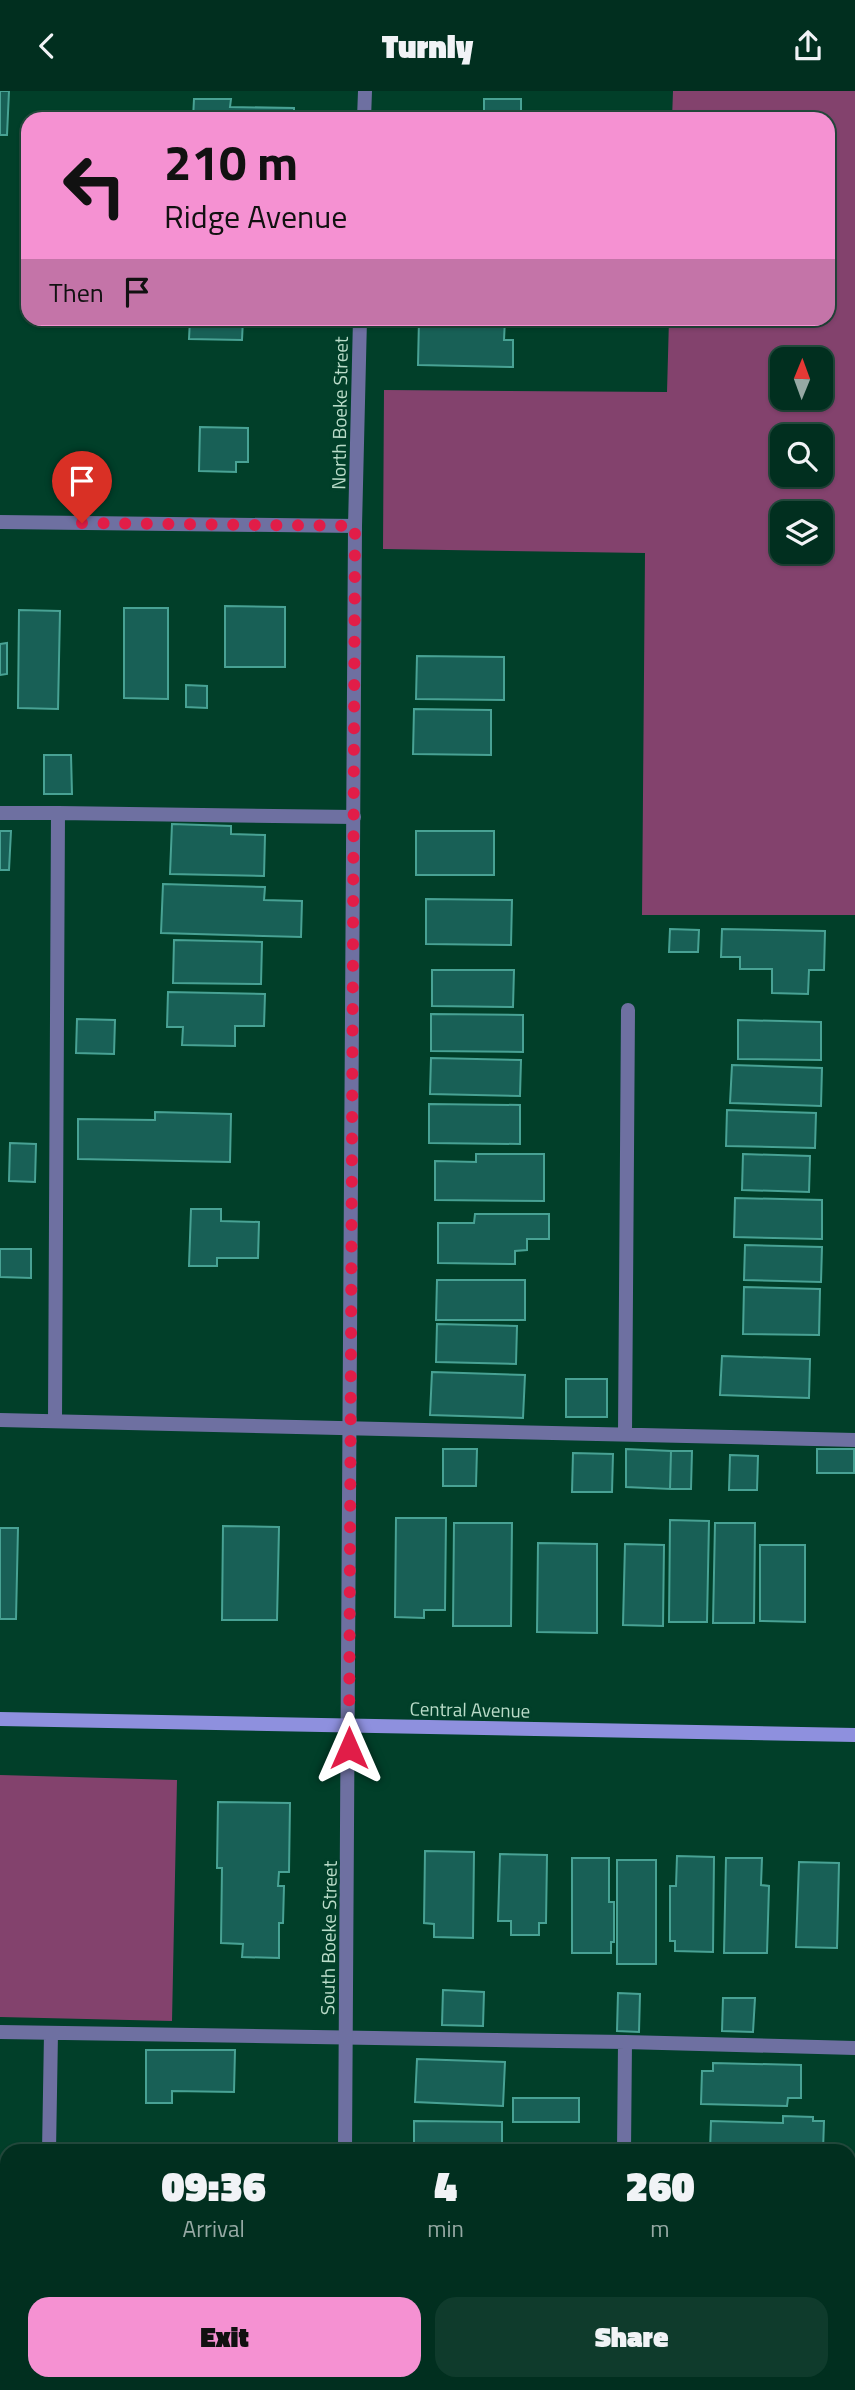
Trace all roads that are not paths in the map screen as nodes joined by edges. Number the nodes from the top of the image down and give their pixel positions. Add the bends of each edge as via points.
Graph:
1 (365, 91) edge
2 (364, 112) edge
3 (360, 326) edge
4 (0, 523) edge
5 (355, 526) junction
6 (0, 813) edge
7 (58, 813) junction
8 (354, 817) junction
9 (628, 1010) dead end
10 (0, 1420) edge
11 (55, 1421) junction
12 (350, 1426) junction
13 (625, 1434) junction
14 (855, 1440) edge
15 (0, 1719) edge
16 (349, 1726) junction
17 (855, 1735) edge
18 (0, 2032) edge
19 (51, 2033) junction
20 (346, 2037) junction
21 (625, 2042) junction
22 (855, 2048) edge
23 (49, 2144) edge
24 (345, 2144) edge
25 (624, 2144) edge

1 - 2 street
3 - 5 street, North Boeke Street
4 - 5 street
5 - 8 street, North Boeke Street
6 - 7 street
7 - 8 street
7 - 11 street
8 - 12 street, North Boeke Street
9 - 13 street
10 - 11 street
11 - 12 street
12 - 13 street
12 - 16 street, North Boeke Street
13 - 14 street
15 - 16 main road, Central Avenue
16 - 17 main road, Central Avenue
16 - 20 street, South Boeke Street
18 - 19 street
19 - 20 street
19 - 23 street
20 - 21 street
20 - 24 street, South Boeke Street
21 - 22 street
21 - 25 street

